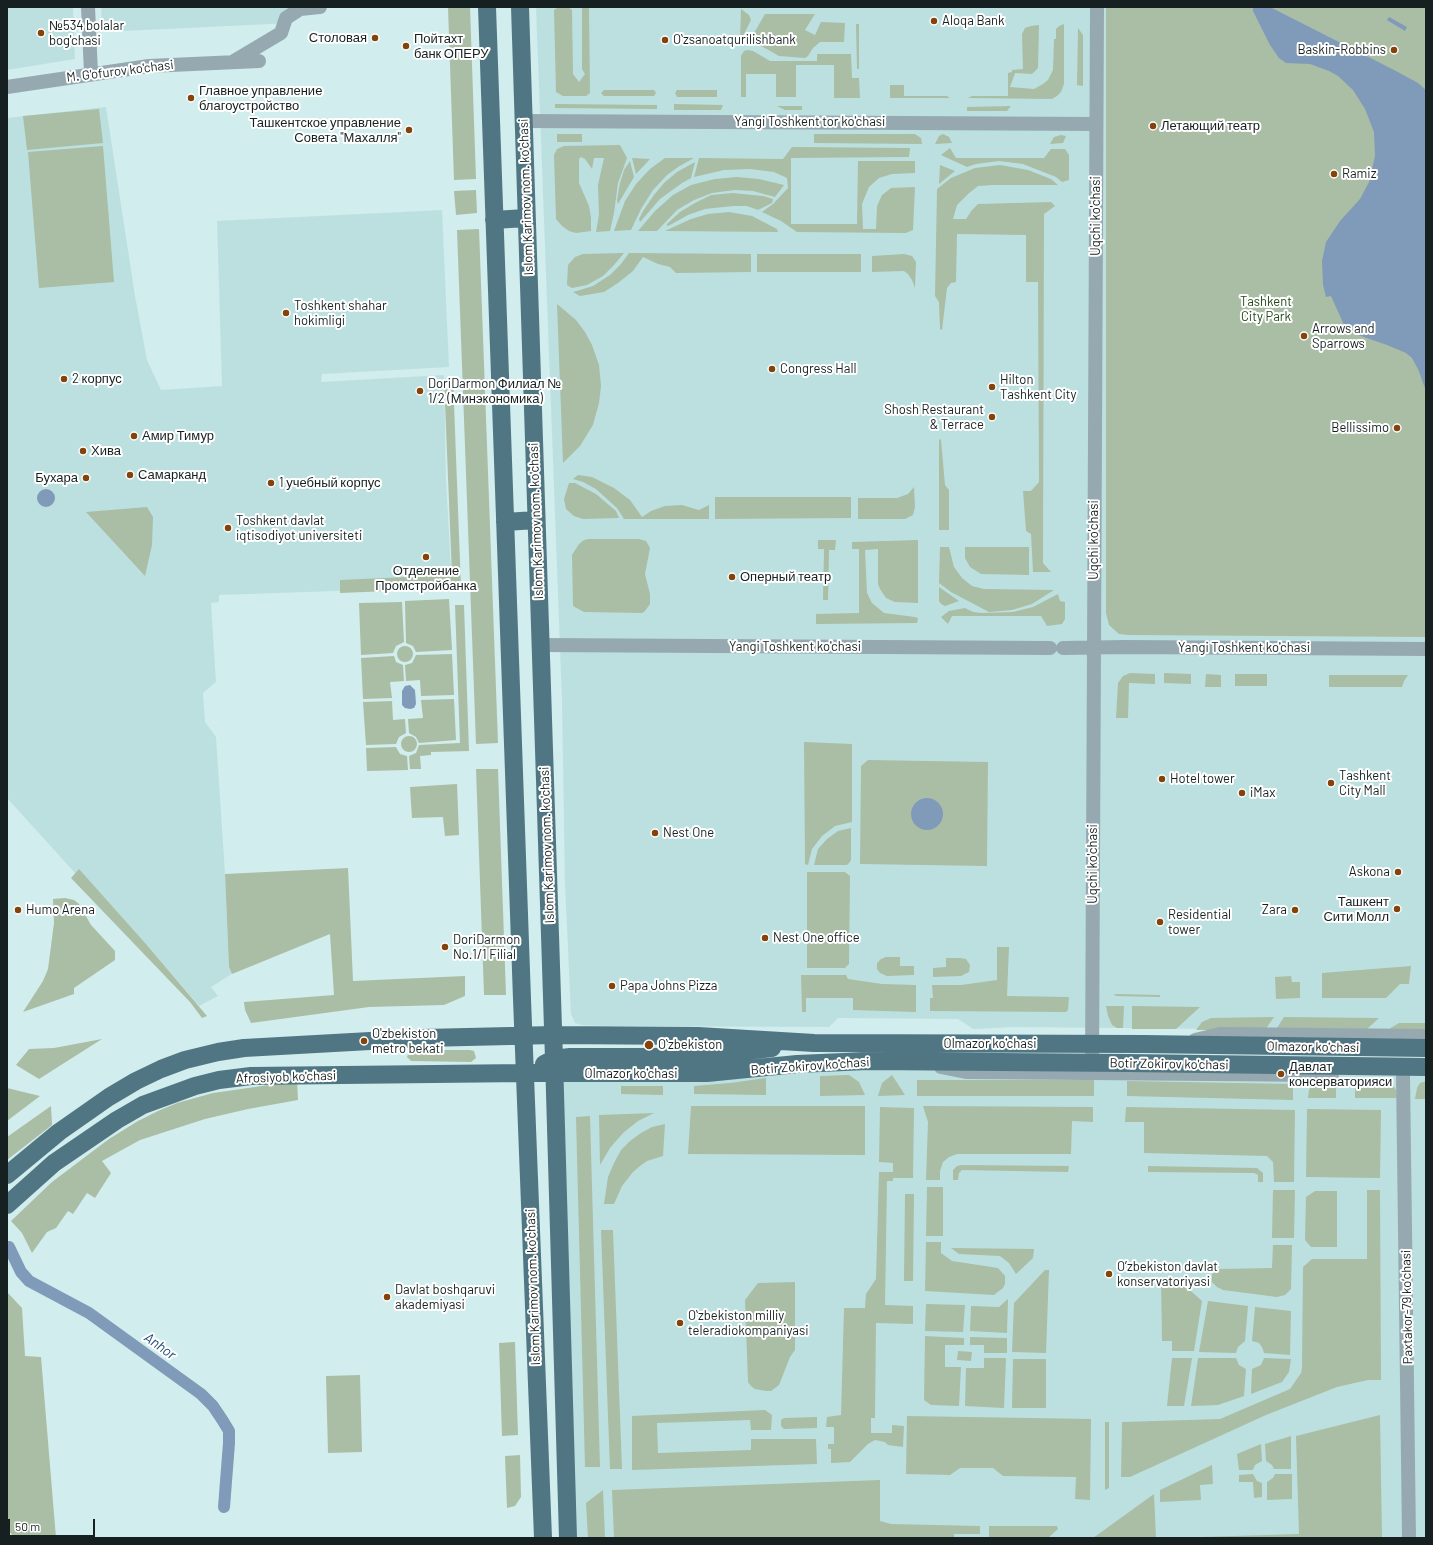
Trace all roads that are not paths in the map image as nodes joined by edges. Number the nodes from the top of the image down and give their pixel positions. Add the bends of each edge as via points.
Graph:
1 (88, 7) edge
2 (320, 7) edge
3 (487, 7) edge
4 (520, 7) edge
5 (1097, 7) edge
6 (259, 61) dead end
7 (233, 62) junction
8 (91, 73) junction
9 (7, 87) edge
10 (523, 121) junction
11 (1096, 124) junction
12 (526, 218) junction
13 (494, 220) junction
14 (536, 520) junction
15 (505, 522) junction
16 (541, 645) junction
17 (1094, 648) junction
18 (1426, 649) edge
19 (523, 1035) junction
20 (553, 1035) junction
21 (1426, 1036) edge
22 (814, 1043) junction
23 (1092, 1044) junction
24 (1174, 1045) junction
25 (1426, 1048) edge
26 (554, 1066) junction
27 (1426, 1067) edge
28 (1092, 1068) junction
29 (525, 1073) junction
30 (708, 1073) joint
31 (1403, 1075) junction
32 (1426, 1076) edge
33 (7, 1175) edge
34 (7, 1205) edge
35 (537, 1382) junction
36 (564, 1382) junction
37 (543, 1538) edge
38 (568, 1538) edge
39 (1409, 1538) edge

1 - 8 street
2 - 7 street, M. G'ofurov ko'chasi via 300,9 286,18 281,33
3 - 13 main road
4 - 10 main road, Islom Karimov nom. ko'chasi
5 - 11 street, Uqchi ko'chasi
6 - 7 street, M. G'ofurov ko'chasi
7 - 8 street, M. G'ofurov ko'chasi via 149,66
8 - 9 street, M. G'ofurov ko'chasi
10 - 11 street, Yangi Toshkent tor ko'chasi
10 - 12 main road, Islom Karimov nom. ko'chasi
11 - 17 street, Uqchi ko'chasi
12 - 13 main road
12 - 14 main road, Islom Karimov nom. ko'chasi
13 - 15 main road
14 - 15 main road
14 - 16 main road, Islom Karimov nom. ko'chasi
15 - 19 main road, Islom Karimov nom. ko'chasi
16 - 17 street, Yangi Toshkent ko'chasi
16 - 20 main road, Islom Karimov nom. ko'chasi
17 - 18 street, Yangi Toshkent ko'chasi
17 - 23 street, Uqchi ko'chasi
19 - 20 main road
19 - 29 main road, Islom Karimov nom. ko'chasi
19 - 33 main road via 244,1048 185,1060 136,1081 109,1097 59,1132
20 - 22 main road, Olmazor ko'chasi via 698,1036
20 - 26 main road, Islom Karimov nom. ko'chasi
21 - 24 street, Botir Zokirov ko'chasi via 1220,1034
22 - 23 main road, Olmazor ko'chasi
22 - 26 main road via 703,1056 570,1057
23 - 24 main road, Olmazor ko'chasi
23 - 28 street, Uqchi ko'chasi
24 - 25 main road, Olmazor ko'chasi
26 - 29 main road, Afrosiyob ko'chasi
26 - 30 main road, Olmazor ko'chasi
26 - 36 main road, Islom Karimov nom. ko'chasi
27 - 28 main road, Botir Zokirov ko'chasi
28 - 30 main road, Botir Zokirov ko'chasi via 828,1062
28 - 31 street
29 - 34 main road, Afrosiyob ko'chasi via 285,1075 219,1080 171,1094 143,1105 117,1120 54,1163
29 - 35 main road, Islom Karimov nom. ko'chasi
31 - 32 street
31 - 39 street, Paxtakor-79 ko‘chasi
35 - 36 main road
35 - 37 main road, Islom Karimov nom. ko'chasi
36 - 38 main road, Islom Karimov nom. ko'chasi

